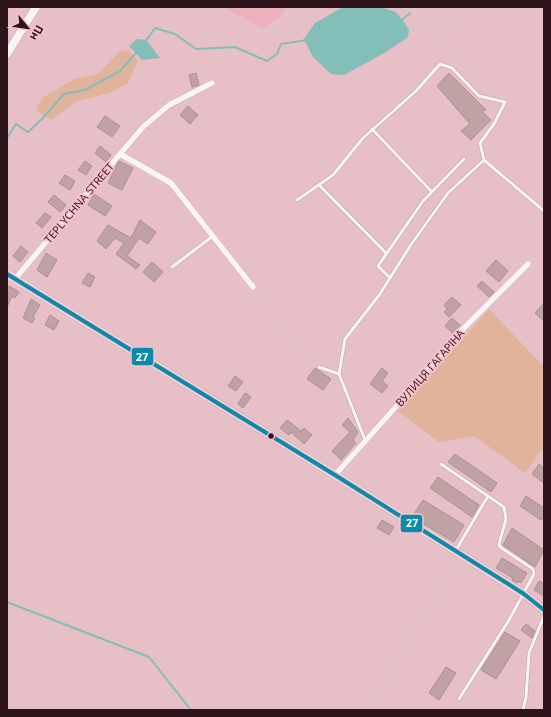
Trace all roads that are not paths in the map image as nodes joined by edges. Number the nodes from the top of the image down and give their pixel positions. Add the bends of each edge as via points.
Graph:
1 (36, 7) edge
2 (7, 54) edge
3 (212, 83) dead end
4 (372, 129) junction
5 (120, 154) junction
6 (464, 159) dead end
7 (484, 160) junction
8 (319, 185) junction
9 (432, 192) junction
10 (297, 200) dead end
11 (544, 211) edge
12 (213, 236) junction
13 (386, 253) junction
14 (528, 264) dead end
15 (172, 267) dead end
16 (7, 274) edge
17 (390, 278) junction
18 (15, 279) junction
19 (253, 286) road end
20 (319, 367) road end
21 (339, 374) junction
22 (365, 440) junction
23 (441, 464) dead end
24 (334, 474) junction
25 (488, 496) junction
26 (458, 552) junction
27 (524, 594) junction
28 (543, 607) edge
29 (544, 616) edge
30 (459, 699) dead end
31 (523, 710) edge

1 - 2 main road
3 - 5 street via 169,105 143,128
4 - 7 lane via 416,91 440,64 452,68 479,96 505,102 494,124 480,143
4 - 8 lane via 333,175
4 - 9 lane
5 - 12 street, TEPLYCHNA STREET via 171,184
5 - 18 street, TEPLYCHNA STREET
6 - 9 lane
7 - 11 lane
7 - 17 lane via 448,193
8 - 10 lane
8 - 13 lane
9 - 13 lane
12 - 15 lane
12 - 19 street
13 - 17 lane via 378,266
14 - 22 street, ВУЛИЦЯ ГАГАРІНА via 451,341
16 - 18 main road
17 - 21 lane via 345,339
18 - 24 main road
20 - 21 lane
21 - 22 lane
22 - 24 street, ВУЛИЦЯ ГАГАРІНА
23 - 25 lane
24 - 26 main road
25 - 26 lane
25 - 27 lane via 504,508 506,513 498,544 533,569 534,574
26 - 27 main road
27 - 28 main road
27 - 30 lane
29 - 31 lane via 529,653

